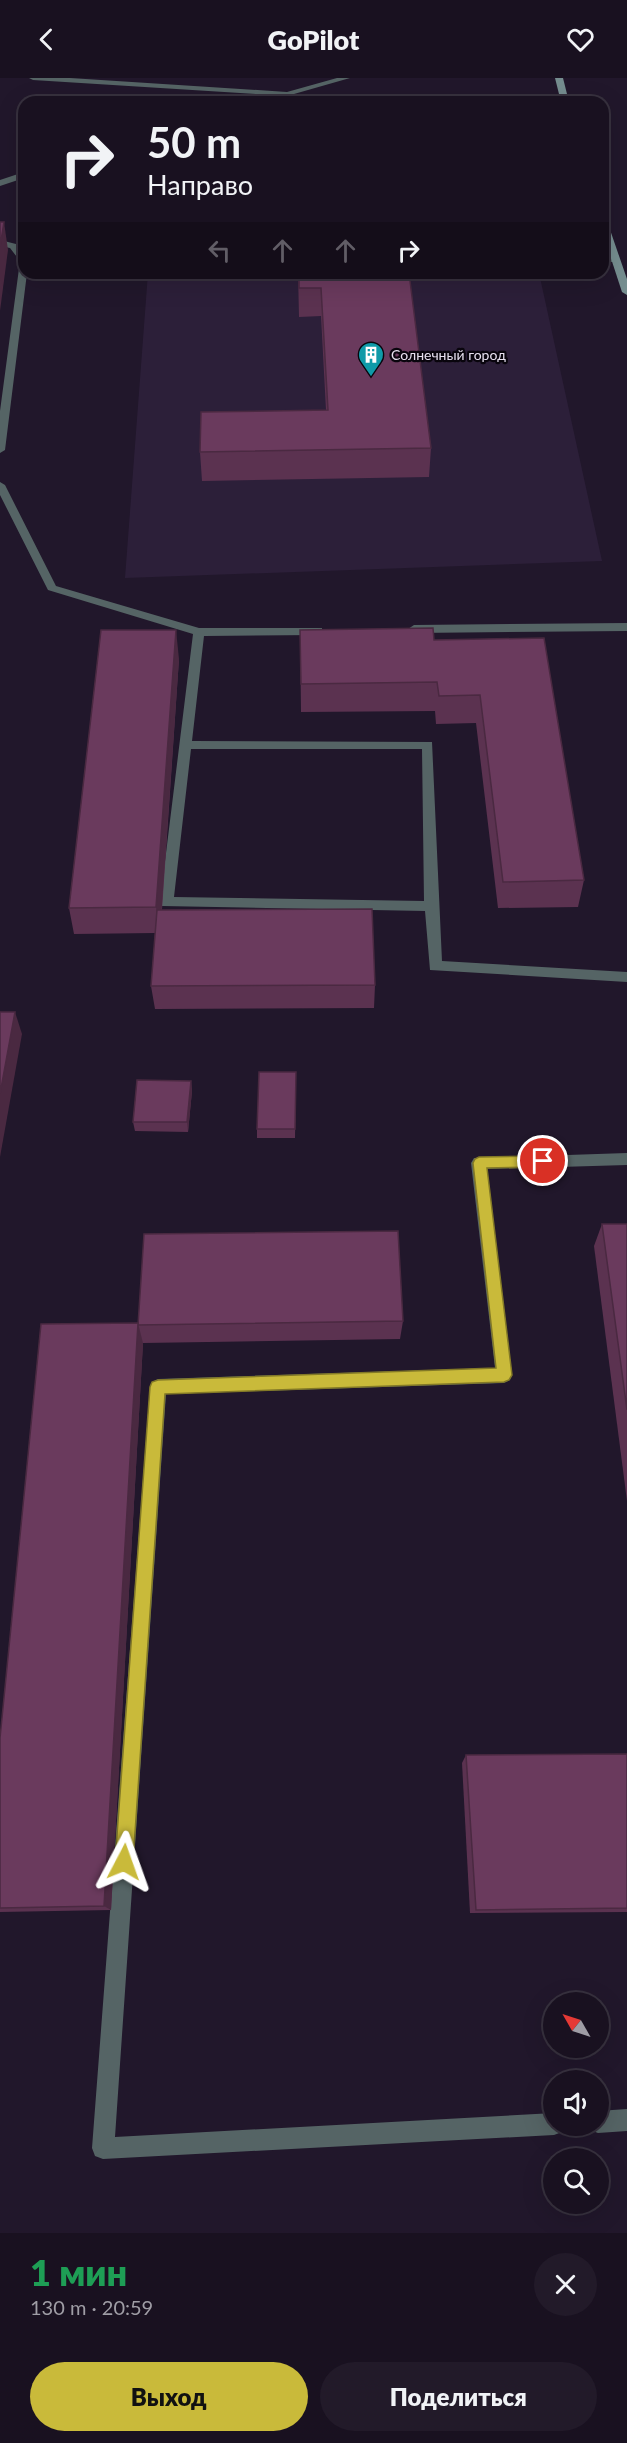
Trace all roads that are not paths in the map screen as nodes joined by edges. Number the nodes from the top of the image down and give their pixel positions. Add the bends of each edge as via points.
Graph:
1 (33, 78) edge
2 (346, 78) edge
3 (559, 78) edge
4 (287, 94) junction
5 (280, 96) edge
6 (564, 96) edge
7 (0, 174) edge
8 (18, 174) edge
9 (18, 176) edge
10 (0, 183) edge
11 (609, 240) edge
12 (0, 243) edge
13 (18, 253) edge
14 (609, 259) edge
15 (615, 259) junction
16 (22, 279) edge
17 (627, 292) edge
18 (0, 450) edge
19 (0, 485) edge
20 (627, 627) edge
21 (330, 630) edge
22 (401, 630) edge
23 (199, 632) junction
24 (185, 745) junction
25 (431, 906) junction
26 (627, 977) edge
27 (627, 1159) edge
28 (627, 2121) edge
29 (609, 2122) edge
30 (543, 2125) edge

1 - 4 street
2 - 4 street
3 - 6 street
4 - 5 street
7 - 8 street
9 - 10 street
11 - 15 street
12 - 13 street via 13,246
14 - 15 street
15 - 17 street
16 - 18 street
19 - 23 street via 52,588
20 - 22 street
21 - 23 street
23 - 24 street
24 - 25 street via 428,745
24 - 25 street via 167,902
25 - 26 street via 435,966
27 - 30 street via 479,1163 504,1375 158,1387 103,2148
28 - 29 street

